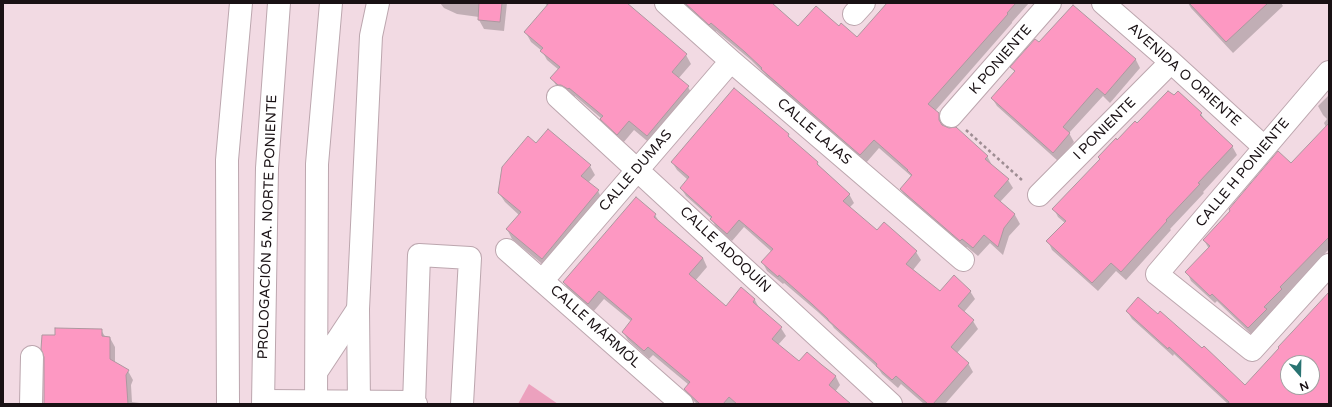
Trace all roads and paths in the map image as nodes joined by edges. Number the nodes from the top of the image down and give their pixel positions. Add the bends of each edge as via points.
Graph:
1 (241, 3) edge
2 (279, 3) edge
3 (331, 3) edge
4 (378, 3) edge
5 (666, 3) edge
6 (1050, 3) edge
7 (1102, 3) edge
8 (731, 61) junction
9 (1170, 62) junction
10 (1329, 72) edge
11 (558, 97) dead end
12 (951, 116) joint
13 (1264, 147) junction
14 (638, 169) junction
15 (1039, 195) joint
16 (508, 250) dead end
17 (963, 260) dead end
18 (1329, 265) edge
19 (542, 281) junction
20 (358, 309) junction
21 (32, 357) dead end
22 (316, 371) junction
23 (264, 403) edge
24 (316, 403) edge
25 (359, 403) edge
26 (415, 403) edge
27 (31, 404) edge
28 (228, 404) edge
29 (462, 404) edge
30 (682, 404) edge
31 (891, 404) edge

1 - 28 street via 227,160
2 - 23 street, PROLOGACIÓN 5A. NORTE PONIENTE via 267,168
3 - 22 street via 317,164
4 - 20 street via 371,36
5 - 8 street, CALLE LAJAS
6 - 12 street, K PONIENTE
7 - 9 street, AVENIDA O ORIENTE
8 - 14 street, CALLE DUMAS
8 - 17 street, CALLE LAJAS
9 - 13 street, AVENIDA O ORIENTE
9 - 15 street, I PONIENTE
10 - 13 street, CALLE H PONIENTE
11 - 14 street, CALLE ADOQUÍN
12 - 15 path
13 - 18 street, CALLE H PONIENTE via 1158,274 1252,350
14 - 19 street, CALLE DUMAS
14 - 31 street, CALLE ADOQUÍN
16 - 19 street, CALLE MÁRMÓL
19 - 30 street, CALLE MÁRMÓL
20 - 22 street
20 - 25 street
21 - 27 street
22 - 24 street
23 - 24 street
24 - 25 street
25 - 26 street
26 - 29 street via 419,255 470,258

